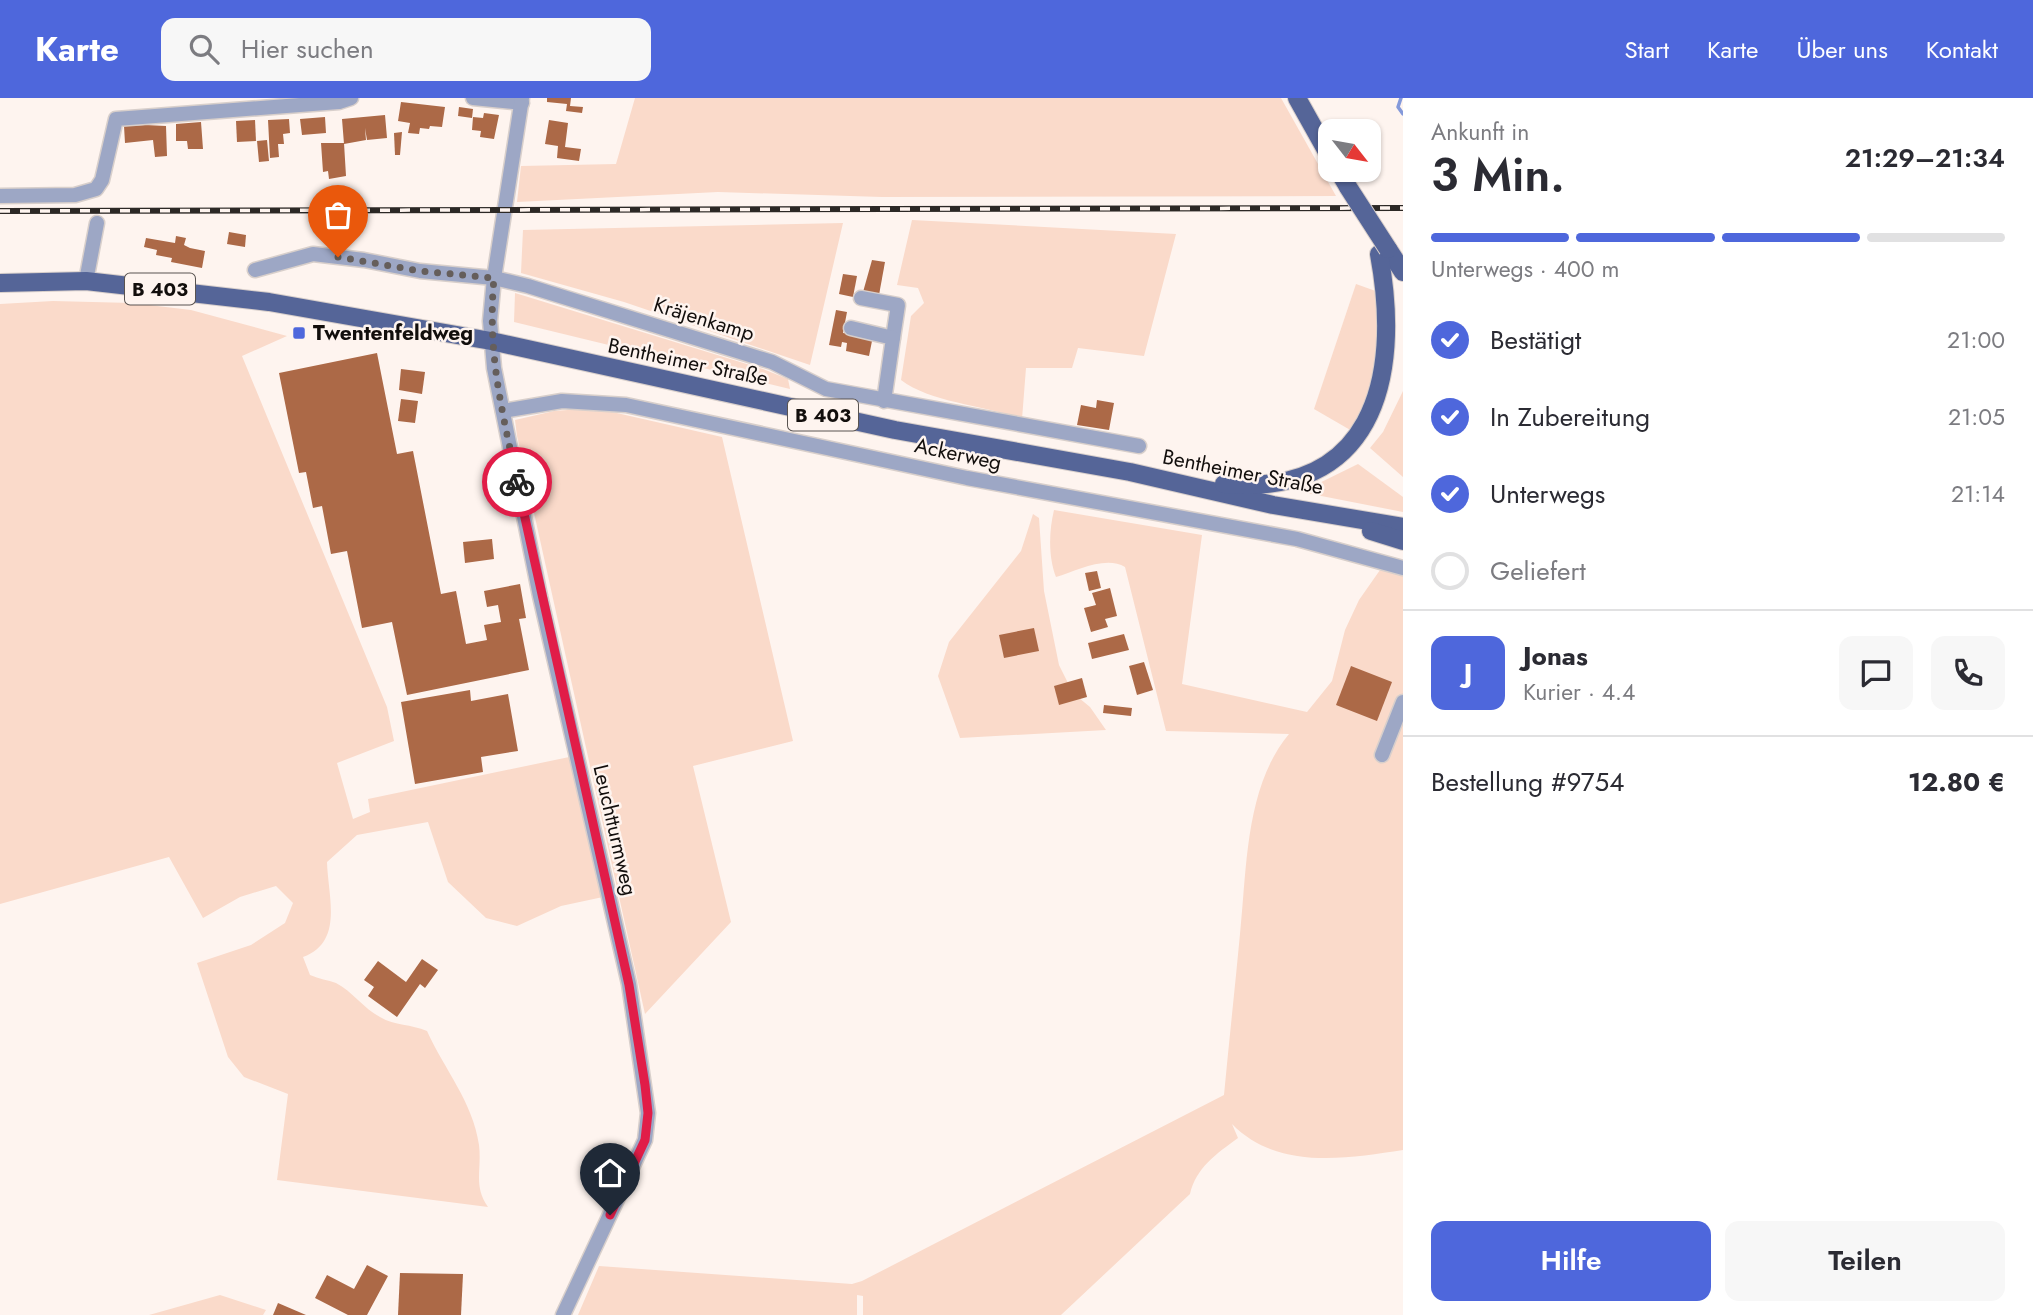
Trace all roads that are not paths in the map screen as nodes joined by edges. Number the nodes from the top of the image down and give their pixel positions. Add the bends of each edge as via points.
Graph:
1 (352, 98) edge
2 (473, 98) edge
3 (1297, 98) edge
4 (522, 101) edge
5 (1318, 136) edge
6 (1345, 182) edge
7 (0, 196) edge
8 (97, 223) dead end
9 (1384, 251) junction
10 (255, 270) dead end
11 (1403, 272) edge
12 (494, 278) junction
13 (86, 281) junction
14 (0, 283) edge
15 (861, 298) dead end
16 (851, 328) dead end
17 (893, 338) junction
18 (491, 341) junction
19 (1403, 352) edge
20 (1400, 373) dead end
21 (884, 401) junction
22 (502, 411) junction
23 (1139, 446) dead end
24 (1154, 478) junction
25 (1273, 505) junction
26 (1403, 527) edge
27 (1403, 541) edge
28 (1403, 568) edge
29 (1403, 702) edge
30 (1382, 755) dead end
31 (563, 1315) edge

1 - 7 street via 116,118 102,180 88,194
2 - 4 street
3 - 5 main road
4 - 12 street
6 - 9 main road, bridge
8 - 13 street
9 - 11 main road
9 - 19 main road
10 - 12 street, Kräjenkamp via 313,254
12 - 18 street
12 - 21 street, Kräjenkamp via 772,362 826,389
13 - 14 main road, Bentheimer Straße / B 403
13 - 18 main road, Bentheimer Straße / B 403 via 269,302
15 - 17 street via 898,304
16 - 17 street
17 - 21 street
18 - 22 street, Leuchtturmweg
18 - 24 main road, Bentheimer Straße / B 403 via 895,430
20 - 24 main road via 1386,411 1366,439 1345,458 1314,474 1273,485 1245,486
21 - 23 street, Kräjenkamp
22 - 28 street, Ackerweg via 562,401 626,404 967,478 1297,539
22 - 31 street, Leuchtturmweg via 629,985 648,1113 645,1140
24 - 25 main road, Bentheimer Straße / B 403
25 - 26 main road, Bentheimer Straße / B 403
25 - 27 main road
29 - 30 street

